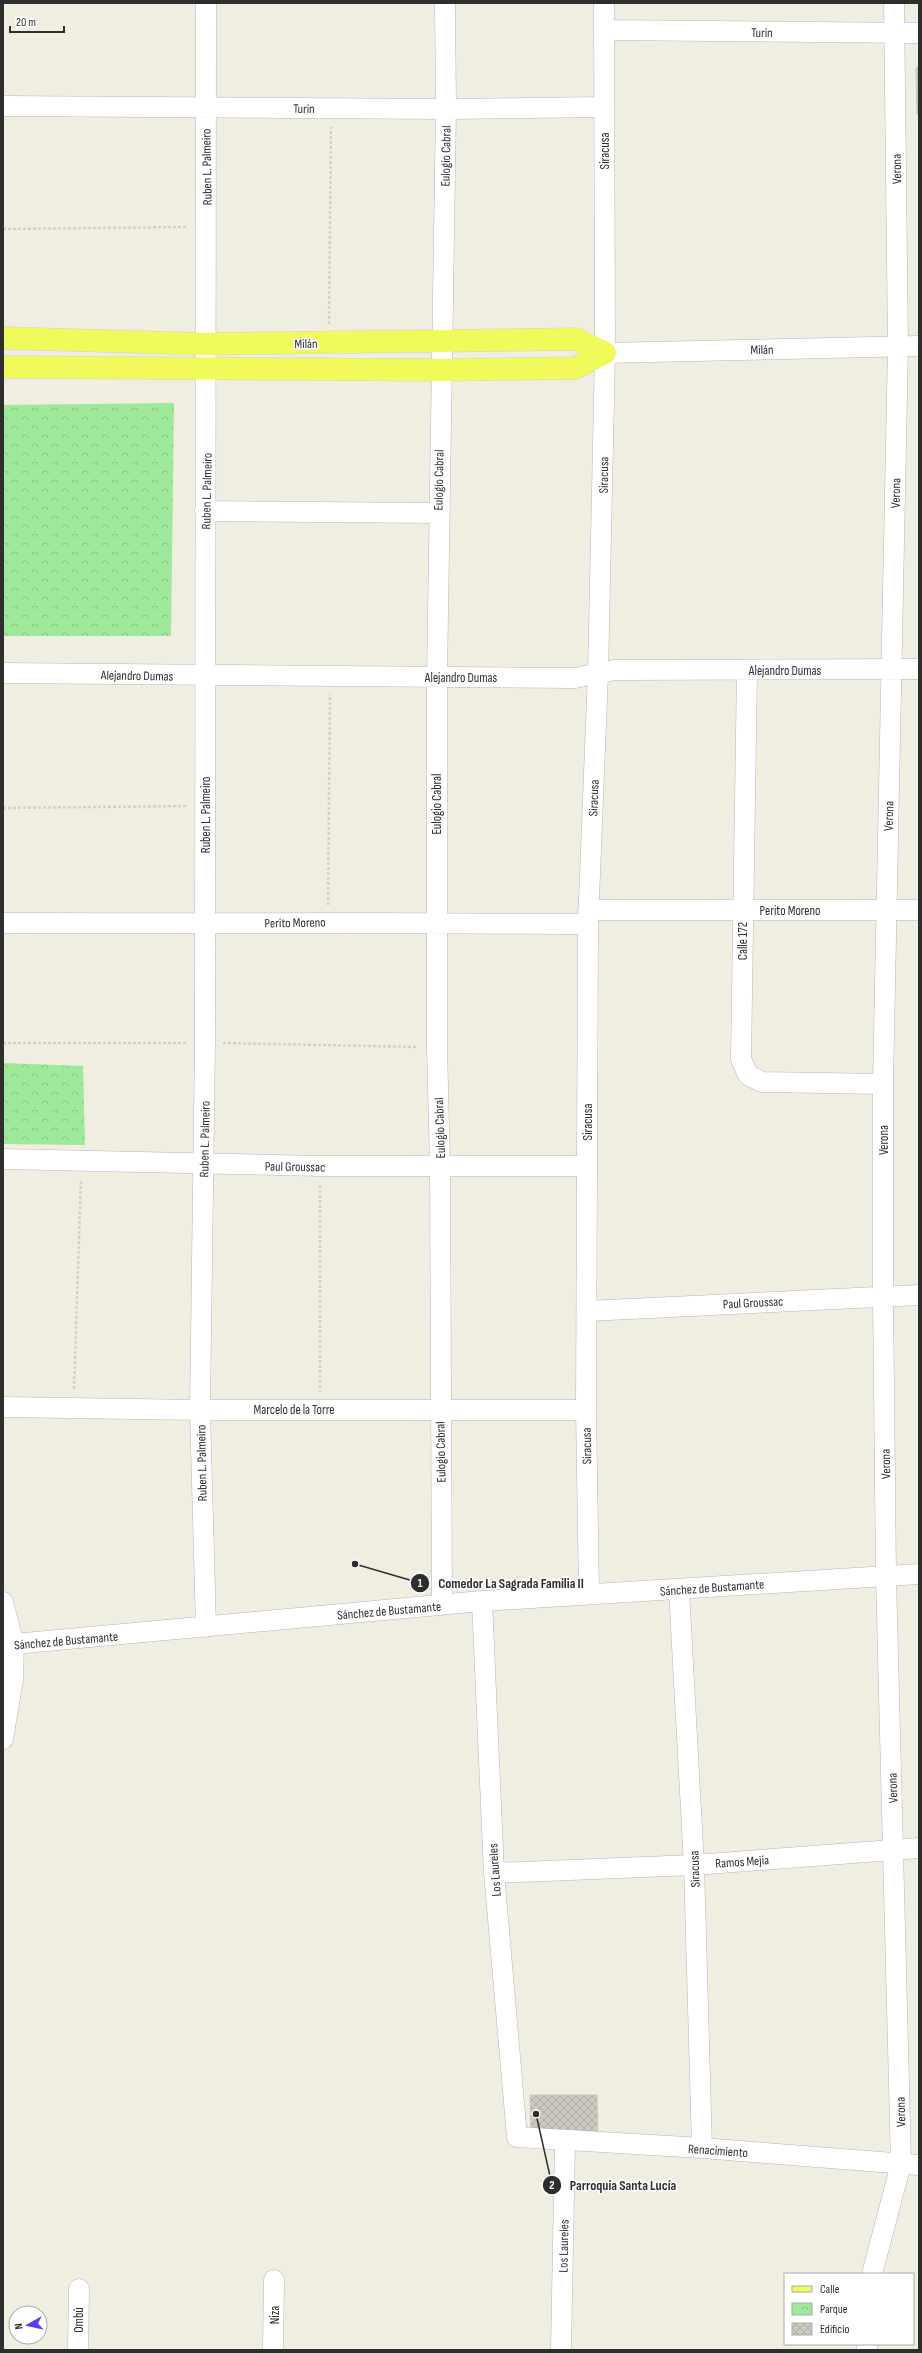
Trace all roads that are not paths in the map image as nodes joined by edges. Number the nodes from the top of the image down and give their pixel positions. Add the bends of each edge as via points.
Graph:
1 (206, 3) edge
2 (445, 3) edge
3 (604, 3) edge
4 (894, 3) edge
5 (604, 30) junction
6 (919, 33) edge
7 (894, 34) junction
8 (3, 106) edge
9 (205, 107) junction
10 (604, 107) junction
11 (446, 109) junction
12 (3, 338) edge
13 (441, 342) junction
14 (207, 344) junction
15 (898, 346) junction
16 (919, 346) edge
17 (605, 353) junction
18 (3, 367) edge
19 (207, 368) junction
20 (440, 370) junction
21 (205, 511) junction
22 (438, 513) junction
23 (919, 669) edge
24 (747, 670) junction
25 (892, 670) junction
26 (3, 673) edge
27 (598, 673) junction
28 (205, 676) junction
29 (437, 677) junction
30 (742, 910) junction
31 (886, 910) junction
32 (919, 910) edge
33 (588, 917) junction
34 (436, 922) junction
35 (3, 923) edge
36 (206, 924) junction
37 (883, 1084) junction
38 (3, 1159) edge
39 (203, 1164) junction
40 (440, 1166) junction
41 (586, 1166) junction
42 (883, 1295) junction
43 (919, 1295) edge
44 (588, 1311) junction
45 (3, 1407) edge
46 (200, 1410) junction
47 (440, 1410) junction
48 (586, 1410) junction
49 (919, 1574) edge
50 (886, 1576) junction
51 (679, 1590) junction
52 (588, 1594) junction
53 (482, 1601) junction
54 (3, 1602) edge
55 (442, 1605) junction
56 (206, 1627) junction
57 (8, 1645) edge
58 (3, 1738) edge
59 (919, 1848) edge
60 (893, 1850) junction
61 (694, 1865) junction
62 (494, 1873) junction
63 (517, 2138) joint
64 (565, 2141) junction
65 (702, 2148) junction
66 (910, 2164) edge
67 (872, 2273) edge
68 (274, 2280) dead end
69 (79, 2289) dead end
70 (78, 2350) edge
71 (274, 2350) edge
72 (562, 2350) edge

1 - 9 street, Ruben L. Palmeiro
2 - 11 street, Eulogio Cabral
3 - 5 street, Siracusa
4 - 7 street, Verona
5 - 7 street, Turin
5 - 10 street, Siracusa
6 - 7 street, Turin
7 - 15 street, Verona
8 - 9 street, Turin
9 - 11 street, Turin
9 - 14 street, Ruben L. Palmeiro
10 - 11 street, Turin
10 - 17 street, Siracusa
11 - 13 street, Eulogio Cabral
12 - 14 main road, Milán
13 - 14 main road, Milán
13 - 17 main road, Milán via 576,339
13 - 20 street, Eulogio Cabral
14 - 19 street, Ruben L. Palmeiro
15 - 16 street, Milán
15 - 17 street, Milán
15 - 25 street, Verona
17 - 20 main road, Milán via 575,368
17 - 27 street, Siracusa
18 - 19 main road, Milán
19 - 20 main road, Milán
19 - 21 street, Ruben L. Palmeiro
20 - 22 street, Eulogio Cabral
21 - 22 street
21 - 28 street, Ruben L. Palmeiro
22 - 29 street, Eulogio Cabral
23 - 25 street, Alejandro Dumas
24 - 25 street, Alejandro Dumas
24 - 27 street, Alejandro Dumas via 615,670
24 - 30 street, Calle 172
25 - 31 street, Verona
26 - 28 street, Alejandro Dumas
27 - 29 street, Alejandro Dumas via 575,678
27 - 33 street, Siracusa
28 - 29 street, Alejandro Dumas
28 - 36 street, Ruben L. Palmeiro
29 - 34 street, Eulogio Cabral
30 - 31 street, Perito Moreno
30 - 33 street, Perito Moreno
30 - 37 street, Calle 172 via 741,1059 748,1075 762,1082
31 - 32 street, Perito Moreno
31 - 37 street, Verona
33 - 34 street, Perito Moreno
33 - 41 street, Siracusa
34 - 36 street, Perito Moreno
34 - 40 street, Eulogio Cabral
35 - 36 street, Perito Moreno
36 - 39 street, Ruben L. Palmeiro
37 - 42 street, Verona
38 - 39 street, Paul Groussac
39 - 40 street, Paul Groussac
39 - 46 street, Ruben L. Palmeiro
40 - 41 street, Paul Groussac
40 - 47 street, Eulogio Cabral
41 - 44 street, Siracusa
42 - 43 street, Paul Groussac
42 - 44 street, Paul Groussac
42 - 50 street, Verona
44 - 48 street, Siracusa
45 - 46 street, Marcelo de la Torre
46 - 47 street, Marcelo de la Torre
46 - 56 street, Ruben L. Palmeiro
47 - 48 street, Marcelo de la Torre
47 - 55 street, Eulogio Cabral
48 - 52 street, Siracusa
49 - 50 street, Sánchez de Bustamante
50 - 51 street, Sánchez de Bustamante
50 - 60 street, Verona
51 - 52 street, Sánchez de Bustamante
51 - 61 street, Siracusa
52 - 53 street, Sánchez de Bustamante
53 - 55 street, Sánchez de Bustamante
53 - 62 street, Los Laureles
54 - 57 street
55 - 56 street, Sánchez de Bustamante
56 - 57 street, Sánchez de Bustamante
57 - 58 street via 13,1680
59 - 60 street, Ramos Mejía
60 - 61 street, Ramos Mejía
60 - 66 street, Verona
61 - 62 street, Ramos Mejía
61 - 65 street, Siracusa
62 - 63 street, Los Laureles
63 - 64 street, Renacimiento
64 - 65 street, Renacimiento
64 - 72 street, Los Laureles
65 - 66 street, Renacimiento
66 - 67 street, Verona
68 - 71 street, Niza
69 - 70 street, Ombú

